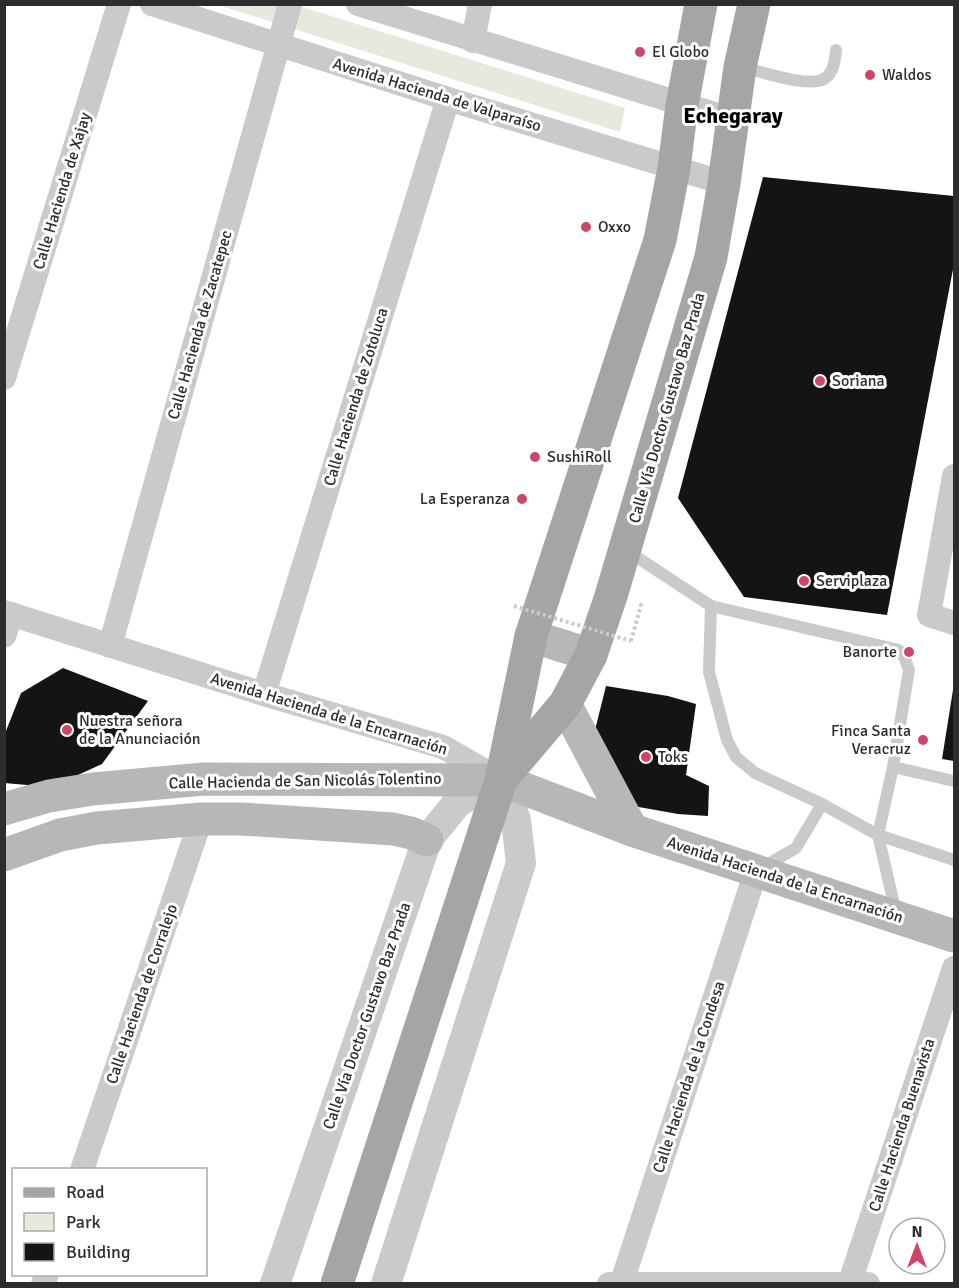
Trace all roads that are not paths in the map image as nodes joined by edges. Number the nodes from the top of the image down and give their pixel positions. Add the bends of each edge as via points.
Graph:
1 (119, 4) edge
2 (152, 4) edge
3 (290, 4) edge
4 (358, 4) edge
5 (480, 4) edge
6 (701, 4) edge
7 (754, 4) edge
8 (473, 41) junction
9 (279, 45) junction
10 (836, 50) dead end
11 (740, 67) junction
12 (448, 99) junction
13 (681, 105) junction
14 (731, 119) junction
15 (674, 168) junction
16 (724, 183) junction
17 (4, 378) edge
18 (954, 476) edge
19 (625, 550) junction
20 (711, 606) junction
21 (7, 621) edge
22 (954, 623) edge
23 (531, 636) junction
24 (110, 646) junction
25 (591, 655) junction
26 (264, 694) junction
27 (565, 704) junction
28 (893, 767) junction
29 (501, 780) junction
30 (954, 781) edge
31 (49, 796) junction
32 (822, 804) junction
33 (4, 809) edge
34 (201, 819) junction
35 (632, 830) junction
36 (60, 835) junction
37 (878, 835) junction
38 (426, 840) junction
39 (4, 855) edge
40 (954, 860) edge
41 (756, 871) junction
42 (897, 917) junction
43 (954, 936) edge
44 (954, 968) edge
45 (83, 1168) edge
46 (615, 1283) edge
47 (688, 1283) edge
48 (859, 1283) edge
49 (275, 1284) edge
50 (337, 1284) edge
51 (386, 1284) edge

1 - 17 street, Calle Hacienda de Xajay
2 - 9 street, Avenida Hacienda de Valparaíso
3 - 9 street, Calle Hacienda de Zacatepec
4 - 8 street
5 - 8 street
6 - 13 main road, Calle Vía Doctor Gustavo Baz Prada
7 - 11 main road, Calle Vía Doctor Gustavo Baz Prada
8 - 13 street
9 - 12 street, Avenida Hacienda de Valparaíso
9 - 24 street, Calle Hacienda de Zacatepec
10 - 11 lane via 831,72 824,79 811,82
11 - 14 main road, Calle Vía Doctor Gustavo Baz Prada
12 - 15 street, Avenida Hacienda de Valparaíso
12 - 26 street, Calle Hacienda de Zotoluca
13 - 14 street
13 - 15 main road, Calle Vía Doctor Gustavo Baz Prada
14 - 16 main road, Calle Vía Doctor Gustavo Baz Prada
15 - 16 street, Avenida Hacienda de Valparaíso
15 - 23 main road, Calle Vía Doctor Gustavo Baz Prada via 660,240
16 - 19 main road, Calle Vía Doctor Gustavo Baz Prada via 711,257
18 - 22 street via 929,615
19 - 20 lane
19 - 25 main road, Calle Vía Doctor Gustavo Baz Prada
20 - 28 lane via 899,650 909,670
20 - 32 lane via 710,672 727,741 736,757 755,773
21 - 24 street, Avenida Hacienda de la Encarnación
23 - 25 main road
23 - 29 main road, Calle Vía Doctor Gustavo Baz Prada
24 - 26 street, Avenida Hacienda de la Encarnación
25 - 27 main road, Calle Vía Doctor Gustavo Baz Prada
26 - 29 street, Avenida Hacienda de la Encarnación via 443,747
27 - 29 main road, Calle Vía Doctor Gustavo Baz Prada
27 - 35 main road
28 - 30 lane
28 - 37 lane
29 - 31 main road, Calle Hacienda de San Nicolás Tolentino via 204,779
29 - 35 main road, Avenida Hacienda de la Encarnación
29 - 38 street, Calle Vía Doctor Gustavo Baz Prada via 458,802
29 - 50 main road, Calle Vía Doctor Gustavo Baz Prada
29 - 51 street via 516,820 521,863
31 - 33 main road, Calle Hacienda de San Nicolás Tolentino
31 - 36 main road
32 - 37 lane
32 - 41 lane via 796,848
34 - 36 main road
34 - 38 main road via 393,829
34 - 45 street, Calle Hacienda de Corralejo
35 - 41 main road, Avenida Hacienda de la Encarnación
36 - 39 main road
37 - 40 lane
37 - 42 lane
38 - 49 street, Calle Vía Doctor Gustavo Baz Prada
41 - 42 main road, Avenida Hacienda de la Encarnación
41 - 46 street, Calle Hacienda de la Condesa
42 - 43 main road, Avenida Hacienda de la Encarnación
44 - 48 street, Calle Hacienda Buenavista
46 - 47 street
47 - 48 street

